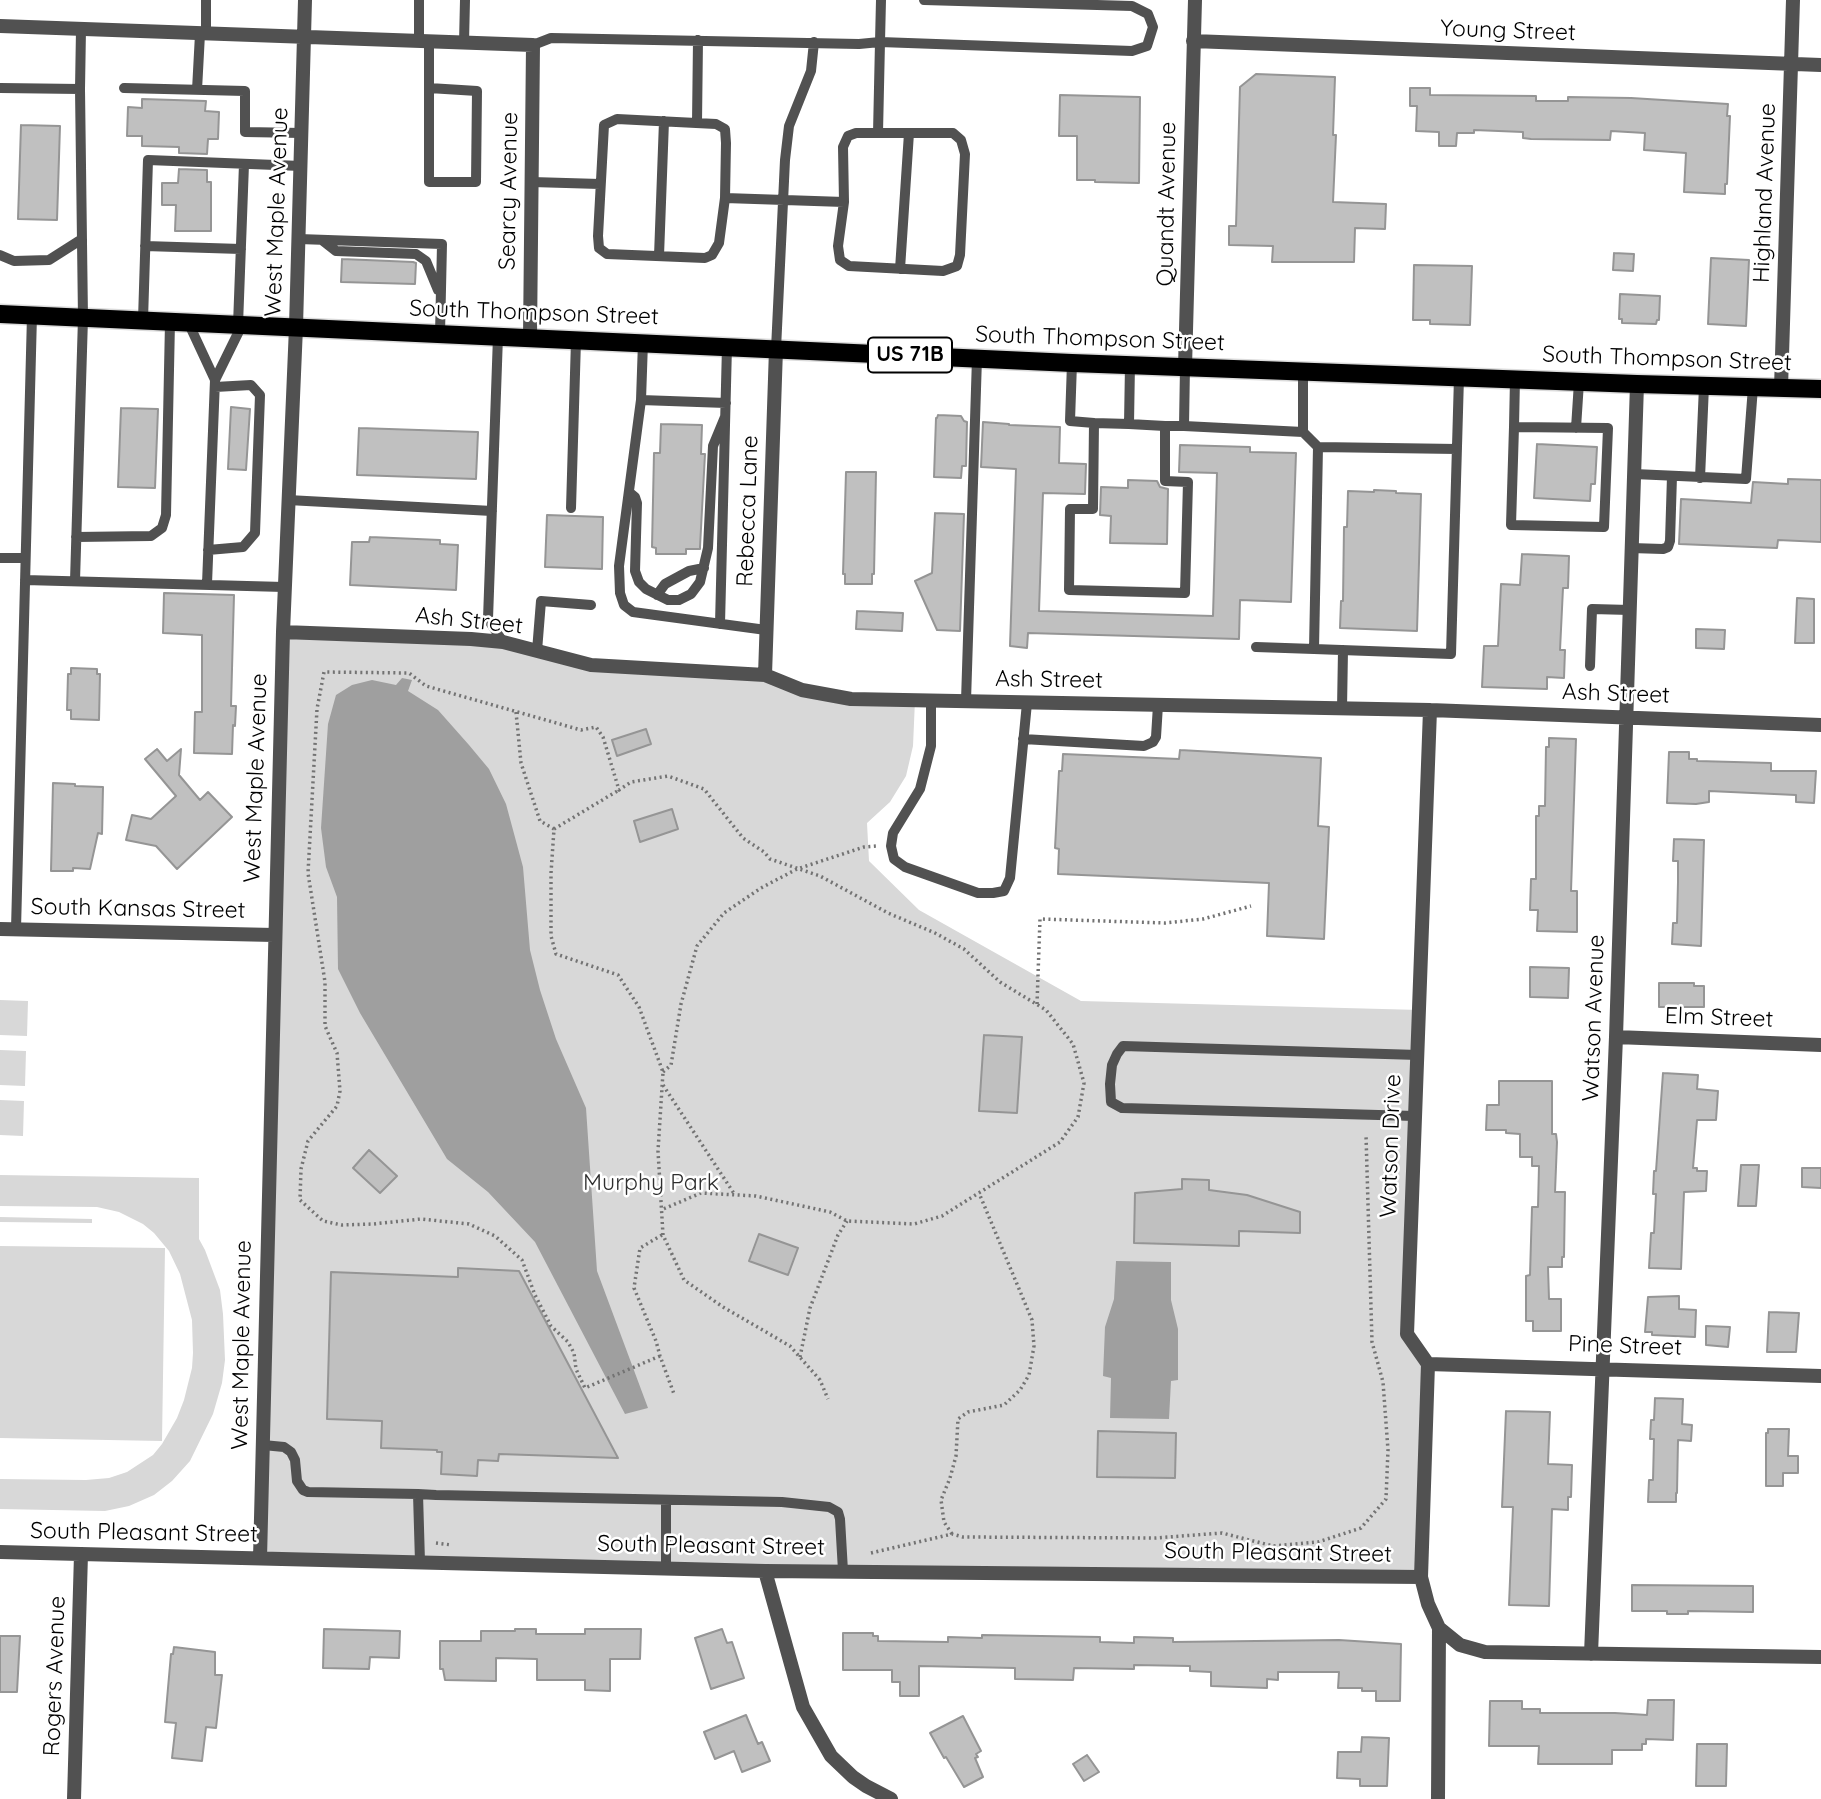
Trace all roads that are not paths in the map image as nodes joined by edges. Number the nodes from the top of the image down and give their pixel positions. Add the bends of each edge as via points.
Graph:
1 (206, 0) edge
2 (305, 0) edge
3 (419, 0) edge
4 (465, 0) edge
5 (881, 0) edge
6 (925, 0) edge
7 (1195, 0) edge
8 (1793, 0) edge
9 (0, 26) edge
10 (81, 29) junction
11 (203, 34) junction
12 (304, 37) junction
13 (698, 40) junction
14 (424, 41) junction
15 (1194, 41) junction
16 (814, 42) junction
17 (880, 42) junction
18 (464, 43) junction
19 (533, 45) junction
20 (1791, 64) junction
21 (1821, 65) edge
22 (0, 88) edge
23 (124, 88) dead end
24 (429, 88) junction
25 (80, 89) junction
26 (197, 90) junction
27 (664, 121) junction
28 (697, 123) junction
29 (302, 133) junction
30 (878, 133) junction
31 (909, 133) junction
32 (244, 164) junction
33 (301, 166) junction
34 (532, 182) junction
35 (600, 184) junction
36 (725, 198) junction
37 (783, 200) junction
38 (844, 202) junction
39 (82, 239) junction
40 (299, 239) junction
41 (322, 240) junction
42 (145, 246) junction
43 (241, 249) junction
44 (0, 255) edge
45 (659, 256) junction
46 (900, 268) junction
47 (441, 296) junction
48 (0, 314) edge
49 (32, 315) junction
50 (83, 318) junction
51 (143, 320) junction
52 (179, 322) junction
53 (240, 325) junction
54 (296, 327) junction
55 (440, 334) junction
56 (498, 336) junction
57 (530, 337) junction
58 (576, 340) junction
59 (643, 342) junction
60 (727, 346) junction
61 (776, 349) junction
62 (977, 358) junction
63 (1072, 363) junction
64 (1130, 364) junction
65 (1185, 367) junction
66 (1303, 371) junction
67 (1459, 377) junction
68 (1515, 379) junction
69 (1578, 382) junction
70 (215, 383) junction
71 (1637, 384) junction
72 (1704, 386) junction
73 (1753, 387) junction
74 (1781, 387) junction
75 (1821, 388) edge
76 (641, 400) junction
77 (726, 403) junction
78 (725, 417) junction
79 (1094, 423) junction
80 (1129, 424) junction
81 (1165, 426) junction
82 (1184, 426) junction
83 (1514, 427) junction
84 (1576, 428) junction
85 (1303, 432) junction
86 (1318, 447) junction
87 (1457, 449) junction
88 (1634, 474) junction
89 (1672, 476) junction
90 (1700, 478) junction
91 (629, 492) junction
92 (288, 500) junction
93 (572, 508) dead end
94 (492, 511) junction
95 (76, 537) junction
96 (1631, 548) junction
97 (208, 550) junction
98 (0, 558) edge
99 (25, 558) junction
100 (704, 568) junction
101 (25, 580) junction
102 (75, 581) junction
103 (207, 584) junction
104 (284, 587) junction
105 (657, 595) junction
106 (591, 605) dead end
107 (1630, 610) junction
108 (720, 624) junction
109 (766, 630) junction
110 (282, 632) junction
111 (503, 642) junction
112 (1256, 647) dead end
113 (1314, 649) junction
114 (1343, 650) junction
115 (537, 651) junction
116 (1590, 666) dead end
117 (765, 675) junction
118 (931, 701) junction
119 (966, 701) junction
120 (1027, 702) junction
121 (1158, 705) junction
122 (1342, 709) junction
123 (1430, 710) junction
124 (1626, 718) junction
125 (1821, 725) edge
126 (1023, 739) junction
127 (0, 929) edge
128 (16, 929) junction
129 (274, 934) junction
130 (1616, 1037) junction
131 (1821, 1045) edge
132 (1418, 1055) junction
133 (1415, 1116) junction
134 (1428, 1364) junction
135 (1604, 1368) junction
136 (1821, 1376) edge
137 (263, 1445) junction
138 (418, 1494) junction
139 (666, 1500) junction
140 (0, 1552) edge
141 (81, 1554) junction
142 (260, 1558) junction
143 (420, 1562) junction
144 (666, 1568) junction
145 (765, 1571) junction
146 (843, 1571) junction
147 (1421, 1577) junction
148 (1440, 1628) junction
149 (1591, 1654) junction
150 (1821, 1657) edge
151 (74, 1799) edge
152 (891, 1799) edge
153 (1438, 1799) edge

1 - 11 lane
2 - 12 street, West Maple Avenue
3 - 14 lane
4 - 18 lane
5 - 17 lane
6 - 17 lane via 1132,6 1148,14 1153,27 1147,46 1132,51
7 - 15 street, Quandt Avenue
8 - 20 street, Highland Avenue
9 - 10 street
10 - 11 street
10 - 25 lane
11 - 12 street
11 - 26 lane
12 - 14 street
12 - 29 street, West Maple Avenue
13 - 16 lane
13 - 19 lane via 551,38
13 - 28 lane
14 - 18 street
14 - 24 lane
15 - 20 street, Young Street
15 - 65 street, Quandt Avenue
16 - 17 lane
16 - 37 lane via 810,71 789,126
17 - 30 lane
18 - 19 street
19 - 34 street, Searcy Avenue
20 - 21 street, Young Street
20 - 74 street, Highland Avenue
22 - 25 lane
23 - 26 lane
24 - 24 lane via 477,92 476,182 429,182
25 - 39 lane
26 - 29 lane via 246,91 245,132
27 - 28 lane
27 - 35 lane via 617,119 604,125
27 - 45 lane
28 - 36 lane via 716,124 725,130
29 - 33 street, West Maple Avenue
30 - 31 lane
30 - 38 lane via 848,136 843,147
31 - 46 lane
31 - 46 lane via 953,132 961,140 965,153 960,255 957,266 943,271
32 - 33 lane
32 - 42 lane via 148,160
32 - 43 lane
33 - 40 street, West Maple Avenue
34 - 35 lane
34 - 57 street, Searcy Avenue
35 - 45 lane via 599,248 607,254
36 - 37 lane
36 - 45 lane via 719,243 712,255
37 - 38 lane
37 - 61 lane
38 - 46 lane via 840,260 849,266
39 - 44 lane via 49,260 14,261
39 - 50 lane
40 - 41 lane
40 - 54 street, West Maple Avenue
41 - 47 lane via 336,251 416,254 426,261
41 - 47 lane via 442,244
42 - 43 lane
42 - 51 lane
43 - 53 lane
47 - 55 lane
48 - 49 main road, South Thompson Street / US 71B
49 - 50 main road, South Thompson Street / US 71B
49 - 99 lane
50 - 51 main road, South Thompson Street / US 71B
50 - 95 lane
51 - 52 main road, South Thompson Street / US 71B
52 - 53 main road, South Thompson Street / US 71B
52 - 70 lane
52 - 95 lane via 162,528 152,536
53 - 54 main road, South Thompson Street / US 71B
53 - 70 lane
54 - 55 main road, South Thompson Street / US 71B
54 - 92 street, West Maple Avenue
55 - 56 main road, South Thompson Street / US 71B
56 - 57 main road, South Thompson Street / US 71B
56 - 94 lane
57 - 58 main road, South Thompson Street / US 71B
58 - 59 main road, South Thompson Street / US 71B
58 - 93 lane
59 - 60 main road, South Thompson Street / US 71B
59 - 76 lane
60 - 61 main road, South Thompson Street / US 71B
60 - 77 lane
61 - 62 main road, South Thompson Street / US 71B
61 - 109 street, Rebecca Lane
62 - 63 main road, South Thompson Street / US 71B
62 - 119 lane
63 - 64 main road, South Thompson Street / US 71B
63 - 79 lane via 1070,421
64 - 65 main road, South Thompson Street / US 71B
64 - 80 lane
65 - 66 main road, South Thompson Street / US 71B
65 - 82 lane
66 - 67 main road, South Thompson Street / US 71B
66 - 85 lane
67 - 68 main road, South Thompson Street / US 71B
67 - 87 lane
68 - 69 main road, South Thompson Street / US 71B
68 - 83 lane
69 - 71 main road, South Thompson Street / US 71B
69 - 84 lane
70 - 97 lane
70 - 97 lane via 251,385 260,396 255,533 243,547
71 - 72 main road, South Thompson Street / US 71B
71 - 88 street, Watson Avenue
72 - 73 main road, South Thompson Street / US 71B
72 - 90 lane
73 - 74 main road, South Thompson Street / US 71B
73 - 90 lane via 1746,479
74 - 75 main road, South Thompson Street / US 71B
76 - 77 lane
76 - 91 lane
77 - 78 lane
78 - 100 lane via 713,446
78 - 108 lane
79 - 80 lane
79 - 81 lane via 1093,509 1070,509 1069,590 1185,593 1188,482 1165,481
80 - 81 lane
81 - 82 lane
82 - 85 lane
83 - 84 lane
83 - 84 lane via 1511,525 1604,527 1608,428
85 - 86 lane
86 - 87 lane
86 - 113 lane
87 - 114 lane via 1451,654
88 - 89 lane
88 - 96 street, Watson Avenue
89 - 90 lane
89 - 96 lane via 1668,547
91 - 105 lane via 637,503 635,571 639,582
91 - 108 lane via 619,566 624,604 633,612
92 - 94 lane
92 - 104 street, West Maple Avenue
94 - 111 lane via 488,619
95 - 102 lane
96 - 107 street, Watson Avenue
97 - 103 lane
98 - 99 lane
99 - 101 lane
100 - 105 lane via 666,584
100 - 105 lane via 691,594 679,600
101 - 102 lane
101 - 128 lane
102 - 103 lane
103 - 104 lane
104 - 110 street, West Maple Avenue
106 - 115 lane via 541,601
107 - 116 lane via 1592,609
107 - 124 street, Watson Avenue
108 - 109 lane
109 - 117 street, Rebecca Lane
110 - 111 street, Ash Street
110 - 129 street, West Maple Avenue
111 - 115 street, Ash Street
112 - 113 lane
113 - 114 lane
114 - 122 lane
115 - 117 street, Ash Street via 591,665
117 - 118 street, Ash Street via 803,690 851,699
118 - 119 street, Ash Street
118 - 126 lane via 931,746 919,789 893,833 894,859 905,867 978,893 1004,891 1010,878
119 - 120 street, Ash Street
120 - 121 street, Ash Street
120 - 126 lane
121 - 122 street, Ash Street
121 - 126 lane via 1156,737 1144,746
122 - 123 street, Ash Street
123 - 124 street, Ash Street
123 - 132 street, Watson Drive
124 - 125 street, Ash Street
124 - 130 street, Watson Avenue
127 - 128 street, South Kansas Street
128 - 129 street, South Kansas Street
129 - 137 street, West Maple Avenue
130 - 131 street, Elm Street
130 - 135 street, Watson Avenue
132 - 133 street, Watson Drive
132 - 133 lane via 1123,1046 1112,1065 1110,1084 1111,1102 1122,1108
133 - 134 street, Watson Drive via 1407,1334
134 - 135 street, Pine Street
134 - 147 street
135 - 136 street, Pine Street
135 - 149 street, Watson Avenue
137 - 138 lane via 291,1452 297,1481 308,1492
137 - 142 street, West Maple Avenue
138 - 139 lane
138 - 143 lane
139 - 144 lane
139 - 146 lane via 829,1507 840,1519
140 - 141 street, South Pleasant Street
141 - 142 street, South Pleasant Street
141 - 151 street, Rogers Avenue
142 - 143 street, South Pleasant Street
143 - 144 street, South Pleasant Street
144 - 145 street, South Pleasant Street
145 - 146 street, South Pleasant Street
145 - 152 street via 803,1707 831,1756 853,1777
146 - 147 street, South Pleasant Street
147 - 148 street
148 - 149 street via 1460,1645 1485,1652
148 - 153 street
149 - 150 street

